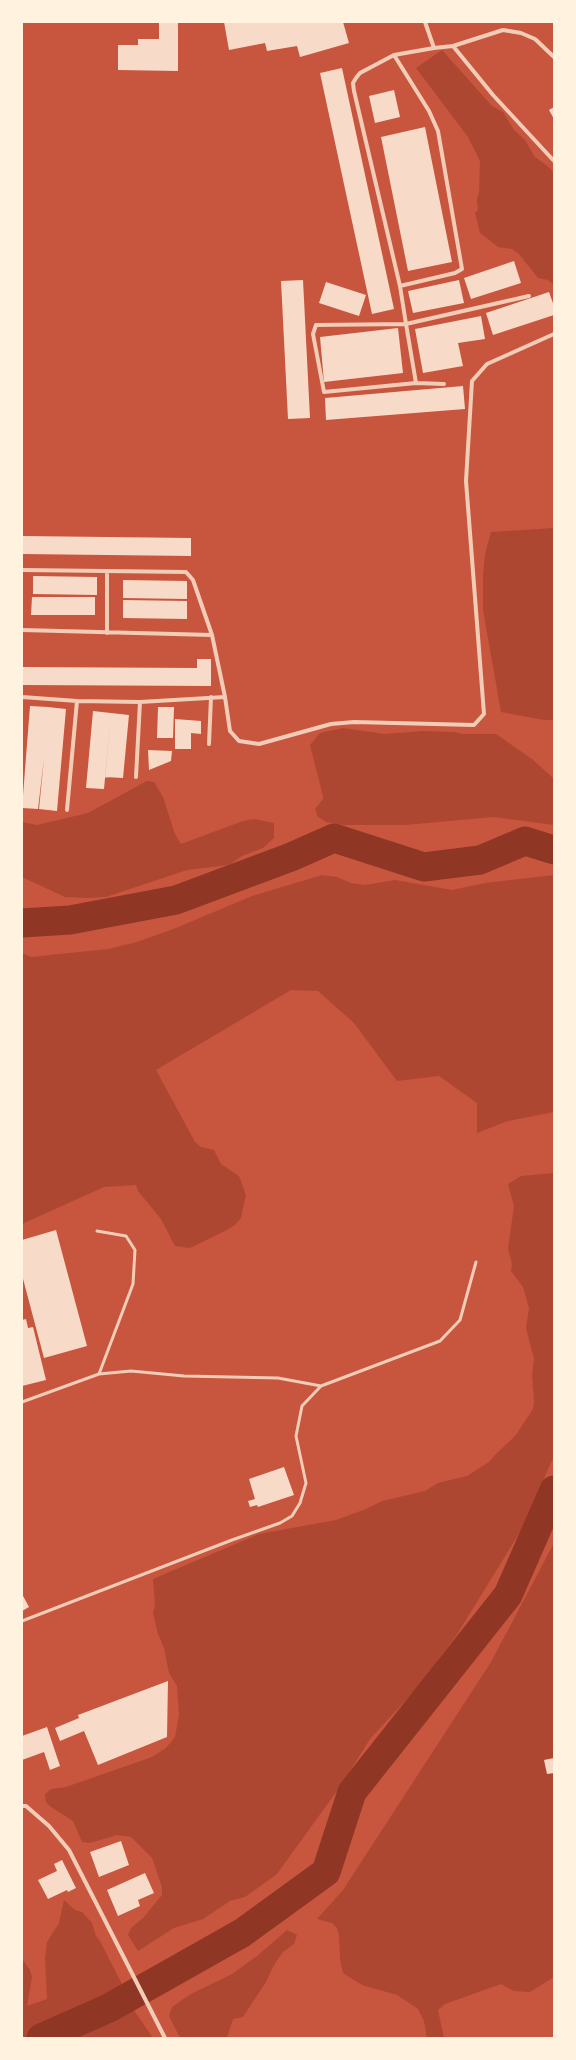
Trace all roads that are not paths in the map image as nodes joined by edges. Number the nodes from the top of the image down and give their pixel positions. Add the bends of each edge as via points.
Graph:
1 (425, 22) edge
2 (454, 46) junction
3 (434, 48) junction
4 (394, 55) junction
5 (554, 56) edge
6 (554, 161) edge
7 (400, 286) junction
8 (529, 296) dead end
9 (406, 324) junction
10 (554, 334) edge
11 (416, 383) junction
12 (444, 384) dead end
13 (22, 570) edge
14 (107, 571) junction
15 (22, 630) edge
16 (107, 633) junction
17 (212, 635) junction
18 (22, 697) edge
19 (211, 697) junction
20 (225, 697) junction
21 (77, 701) junction
22 (140, 702) junction
23 (209, 744) dead end
24 (136, 777) dead end
25 (67, 810) dead end
26 (97, 1231) dead end
27 (476, 1262) dead end
28 (99, 1374) junction
29 (321, 1386) junction
30 (22, 1402) edge
31 (22, 1621) edge
32 (22, 1806) edge
33 (165, 2038) edge

1 - 3 street
2 - 3 street
2 - 5 street via 503,30 535,39
2 - 6 street via 493,95
3 - 4 street
4 - 7 street via 360,73 354,83
4 - 7 street via 429,111 438,131 462,269 455,273
7 - 9 street
8 - 9 street
9 - 11 street
9 - 11 street via 318,324 314,327 313,334 324,392
10 - 20 street via 487,364 472,381 466,480 484,714 474,725 354,722 331,724 259,744 239,741 230,732
11 - 12 street
13 - 14 street
14 - 16 street
14 - 17 street via 186,572 193,580
15 - 16 street
16 - 17 street
17 - 20 street
18 - 21 street
19 - 20 street
19 - 22 street
19 - 23 street
21 - 22 street
21 - 25 street
22 - 24 street
26 - 28 lane via 126,1236 135,1250 133,1284
27 - 29 lane via 460,1320 440,1341
28 - 29 lane via 131,1371 184,1376 278,1378
28 - 30 lane
29 - 31 lane via 302,1406 298,1420 296,1436 306,1482 300,1503 292,1516 280,1523
32 - 33 street via 26,1806 49,1826 69,1850

